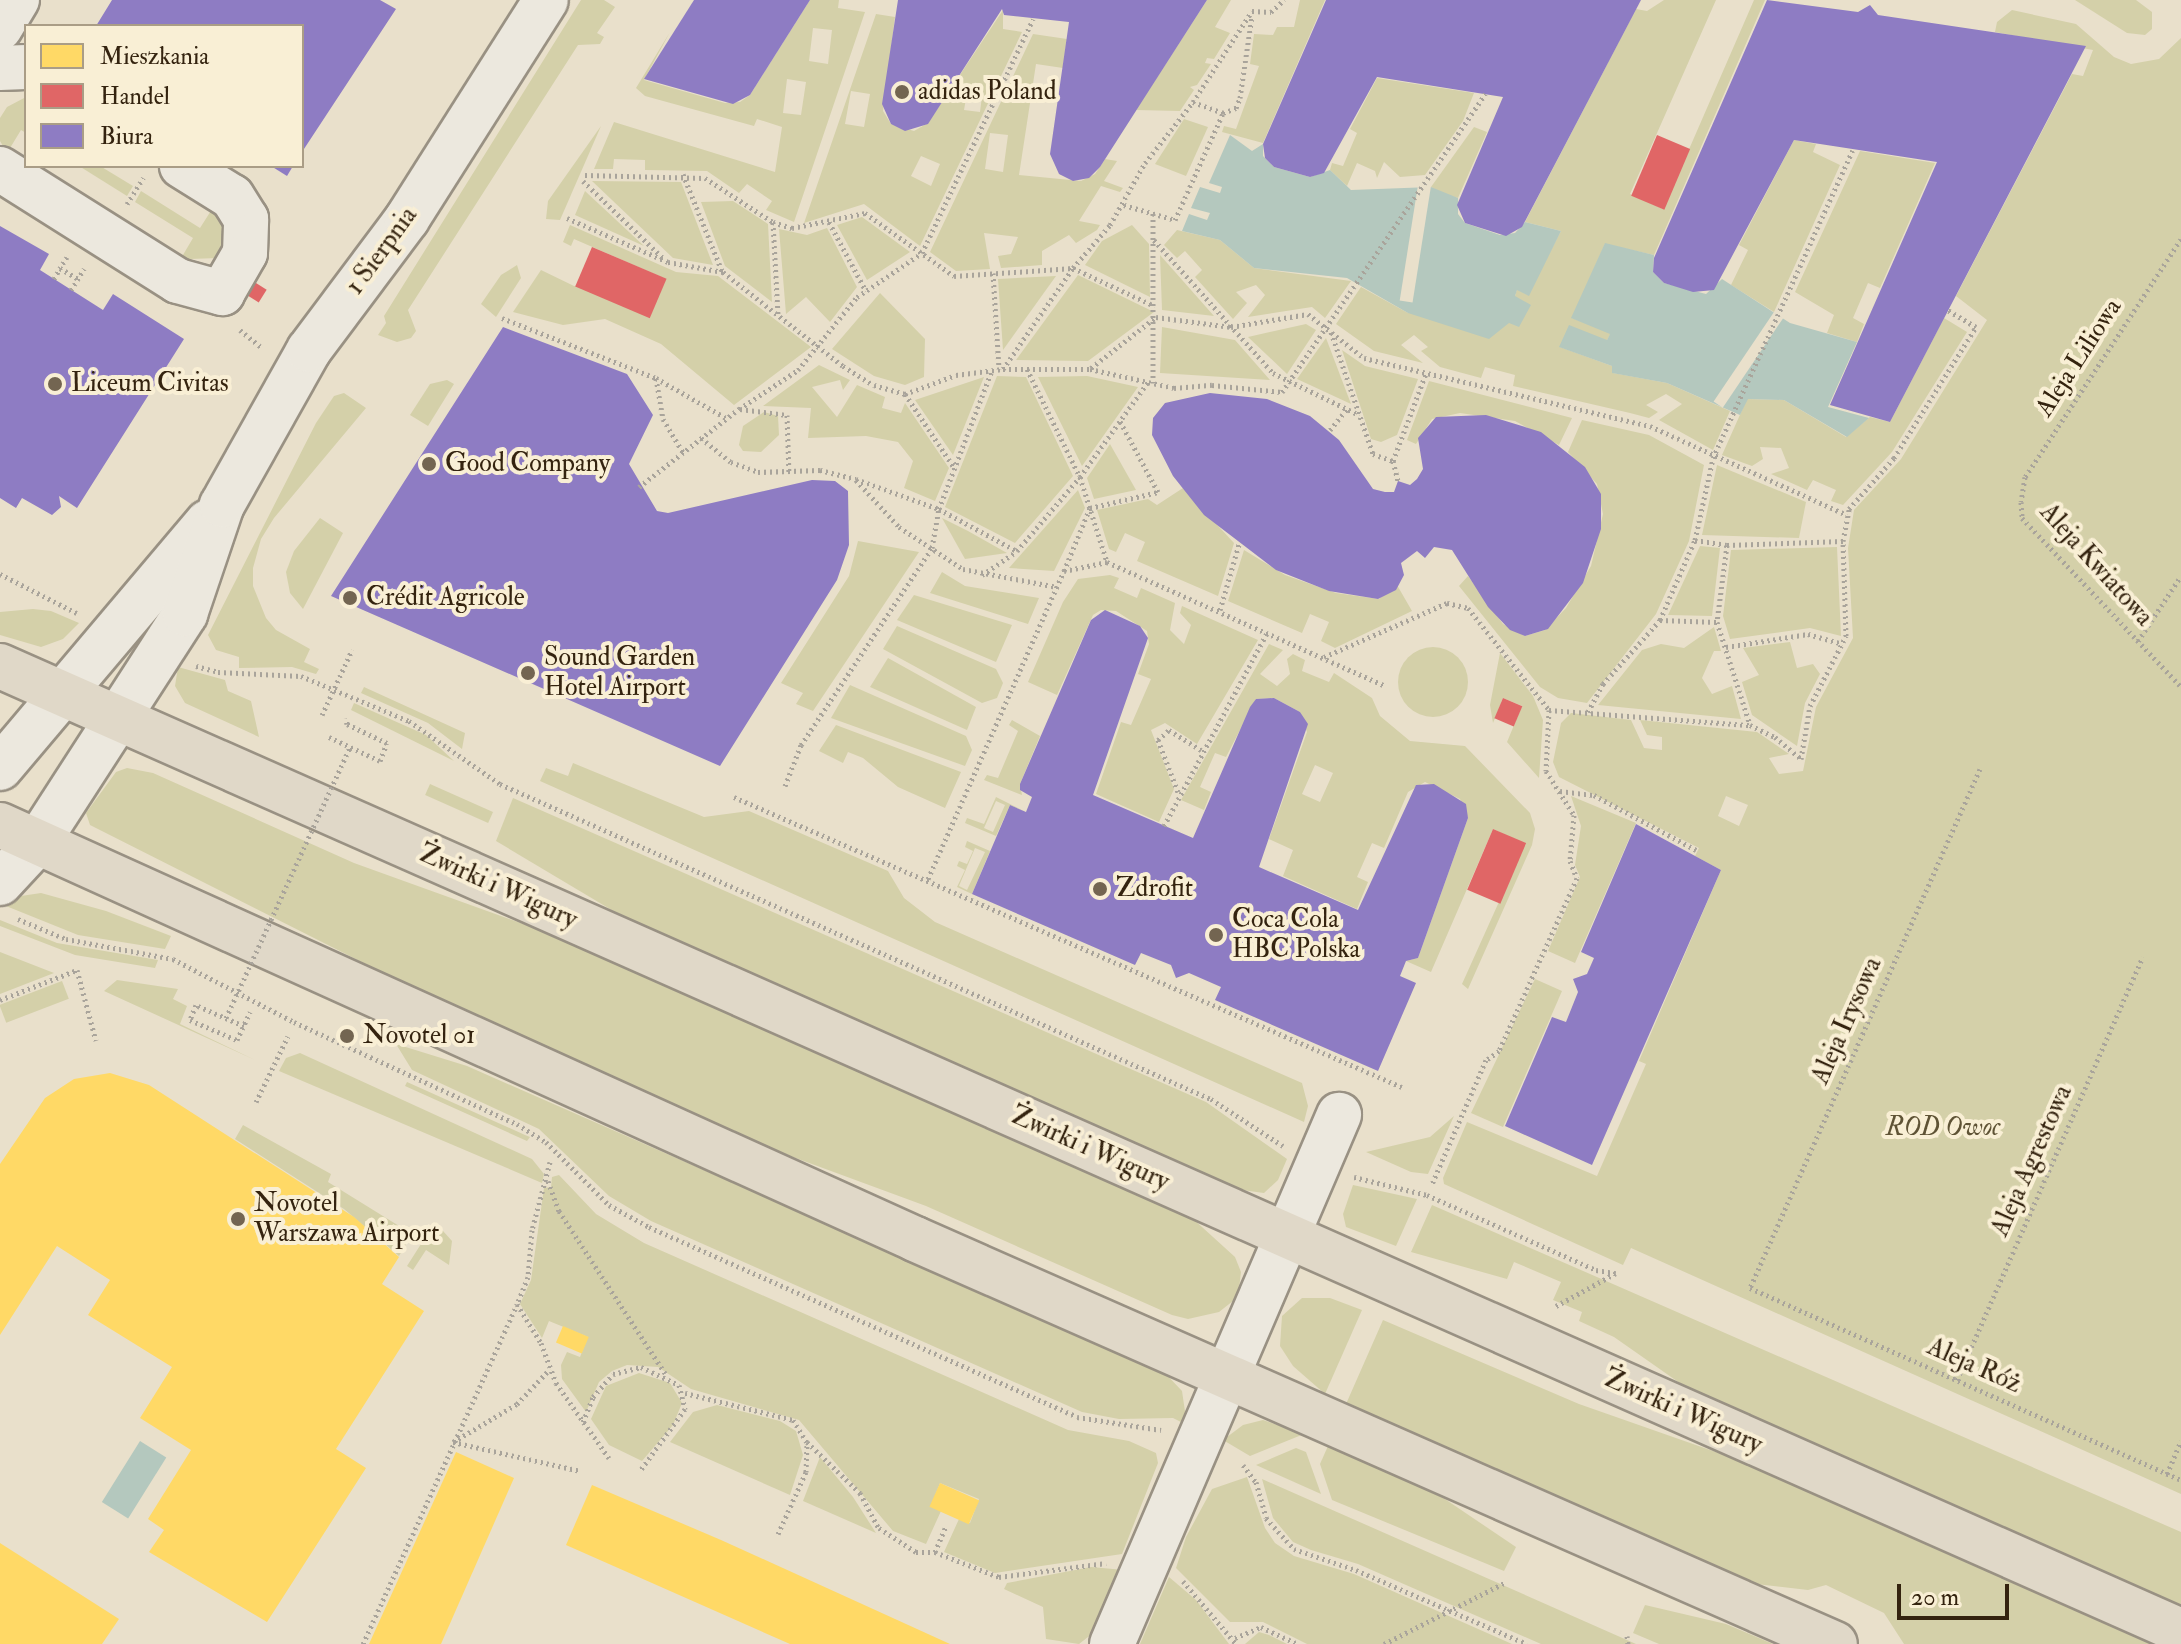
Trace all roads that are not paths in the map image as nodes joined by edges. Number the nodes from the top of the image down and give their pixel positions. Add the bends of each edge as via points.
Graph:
1 (17, 0) edge
2 (546, 0) edge
3 (0, 28) edge
4 (24, 67) edge
5 (0, 68) edge
6 (185, 168) edge
7 (0, 169) edge
8 (222, 505) junction
9 (0, 666) edge
10 (63, 692) junction
11 (121, 720) junction
12 (0, 768) edge
13 (18, 834) edge
14 (6, 900) edge
15 (1339, 1115) dead end
16 (1289, 1237) junction
17 (1229, 1377) junction
18 (2181, 1631) edge
19 (1112, 1644) edge
20 (1835, 1644) edge

1 - 3 street
2 - 8 street, 1 Sierpnia via 407,219 309,350
4 - 5 street
6 - 7 street via 237,203 248,230 232,277 178,281
8 - 10 street, 1 Sierpnia
8 - 11 street, 1 Sierpnia via 185,614
9 - 10 main road, Żwirki i Wigury
10 - 11 main road, Żwirki i Wigury
10 - 12 street, 1 Sierpnia
11 - 13 street, 1 Sierpnia
11 - 16 main road, Żwirki i Wigury
13 - 14 street, 1 Sierpnia
13 - 17 main road
15 - 16 street
16 - 17 street
16 - 18 main road, Żwirki i Wigury
17 - 19 street
17 - 20 main road

